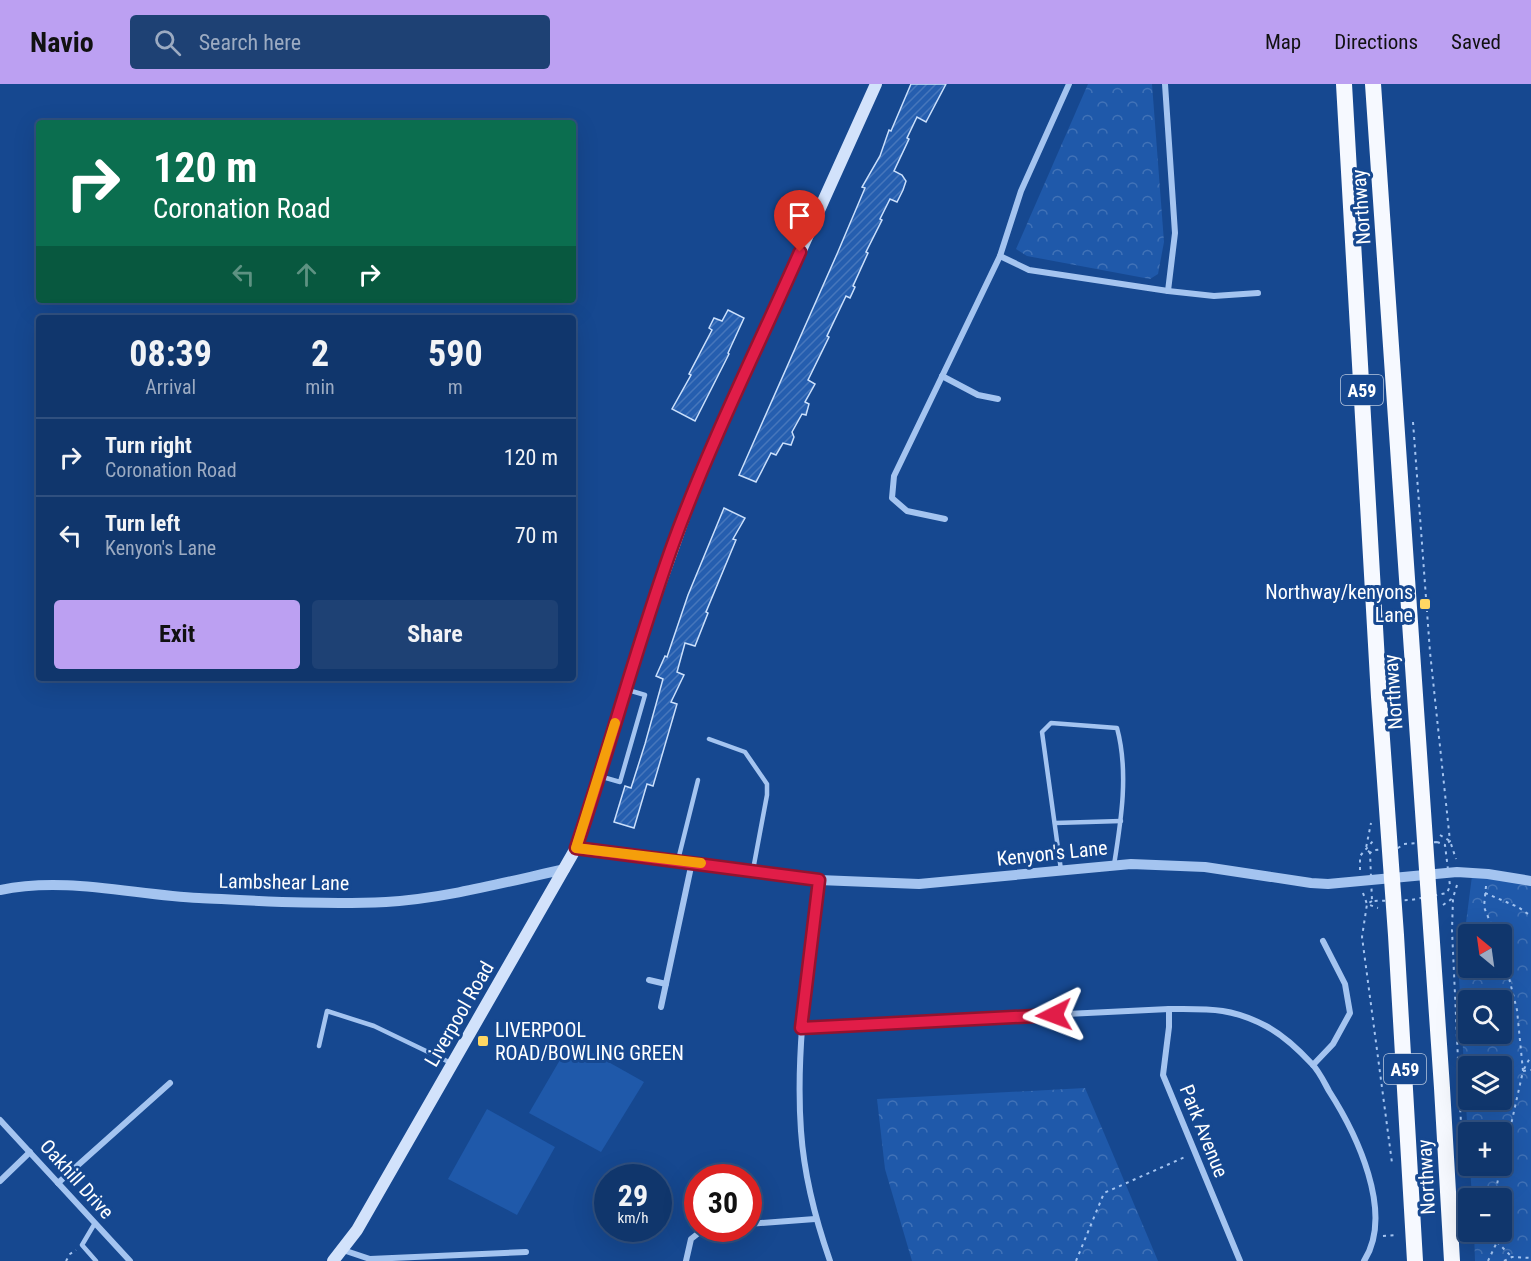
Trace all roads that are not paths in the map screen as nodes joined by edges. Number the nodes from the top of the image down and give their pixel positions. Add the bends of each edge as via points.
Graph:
1 (876, 84) edge
2 (1069, 84) edge
3 (1165, 84) edge
4 (1344, 84) edge
5 (1373, 84) edge
6 (999, 256) junction
7 (1168, 291) junction
8 (1258, 293) dead end
9 (942, 376) junction
10 (998, 399) dead end
11 (945, 519) dead end
12 (625, 689) junction
13 (709, 739) dead end
14 (599, 776) junction
15 (698, 780) dead end
16 (1120, 821) junction
17 (1055, 823) junction
18 (576, 848) junction
19 (678, 860) junction
20 (692, 862) junction
21 (1114, 865) junction
22 (565, 869) junction
23 (753, 870) junction
24 (1061, 870) junction
25 (1427, 874) junction
26 (1392, 878) junction
27 (819, 880) junction
28 (1531, 881) edge
29 (0, 890) edge
30 (1323, 941) dead end
31 (649, 980) dead end
32 (666, 984) junction
33 (661, 1007) dead end
34 (1169, 1009) junction
35 (801, 1028) junction
36 (319, 1046) dead end
37 (452, 1064) junction
38 (1313, 1065) junction
39 (170, 1083) dead end
40 (0, 1120) edge
41 (30, 1152) junction
42 (0, 1181) edge
43 (58, 1183) junction
44 (815, 1219) junction
45 (95, 1223) junction
46 (762, 1223) edge
47 (690, 1242) edge
48 (343, 1250) junction
49 (526, 1252) dead end
50 (479, 1257) edge
51 (96, 1261) edge
52 (129, 1261) edge
53 (333, 1261) edge
54 (686, 1261) edge
55 (830, 1261) edge
56 (1240, 1261) edge
57 (1364, 1261) edge
58 (1415, 1261) edge
59 (1452, 1261) edge

1 - 12 main road, Liverpool Road via 697,481
2 - 6 street via 1021,191
3 - 7 street via 1175,233
4 - 26 highway, Northway / A59
5 - 25 highway, Northway / A59
6 - 7 street via 1029,270
6 - 9 street
7 - 8 street via 1214,296
9 - 10 street via 978,395
9 - 11 street via 894,476 892,498 908,511
12 - 14 main road, Liverpool Road
12 - 14 lane via 645,695 620,782
13 - 23 lane via 745,752 767,784
14 - 18 main road, Liverpool Road
15 - 19 lane
16 - 17 lane
16 - 17 lane via 1123,791 1117,728 1051,723 1042,732
16 - 21 lane
17 - 24 lane
18 - 19 street, Kenyon's Lane
18 - 22 main road, Liverpool Road
19 - 20 street, Kenyon's Lane
20 - 23 street, Kenyon's Lane
20 - 32 street
21 - 24 street, Kenyon's Lane
21 - 26 street, Kenyon's Lane via 1205,867 1311,883
22 - 29 street, Lambshear Lane via 432,897 387,902 197,898 59,885
22 - 37 main road, Liverpool Road
23 - 27 street, Kenyon's Lane
24 - 27 street, Kenyon's Lane via 919,884
25 - 26 street, Kenyon's Lane
25 - 28 street, Kenyon's Lane via 1472,872
25 - 59 highway, Northway / A59
26 - 58 highway, Northway / A59
27 - 35 street
30 - 38 street via 1345,984 1350,1012 1333,1044
31 - 32 street
32 - 33 street
34 - 35 street
34 - 38 street via 1220,1009 1242,1016 1268,1027
34 - 56 street, Park Avenue via 1163,1075
35 - 44 street via 801,1132
36 - 37 lane via 327,1011 374,1026
37 - 48 main road, Liverpool Road
38 - 57 street via 1346,1117 1365,1161 1374,1203 1374,1236
39 - 43 street
40 - 41 street, Oakhill Drive
41 - 42 street
41 - 43 street, Oakhill Drive
43 - 45 street, Oakhill Drive
44 - 46 street
44 - 55 street
45 - 51 lane via 82,1245
45 - 52 street, Oakhill Drive
47 - 54 street
48 - 50 street via 370,1259
48 - 53 main road, Liverpool Road
49 - 50 street

